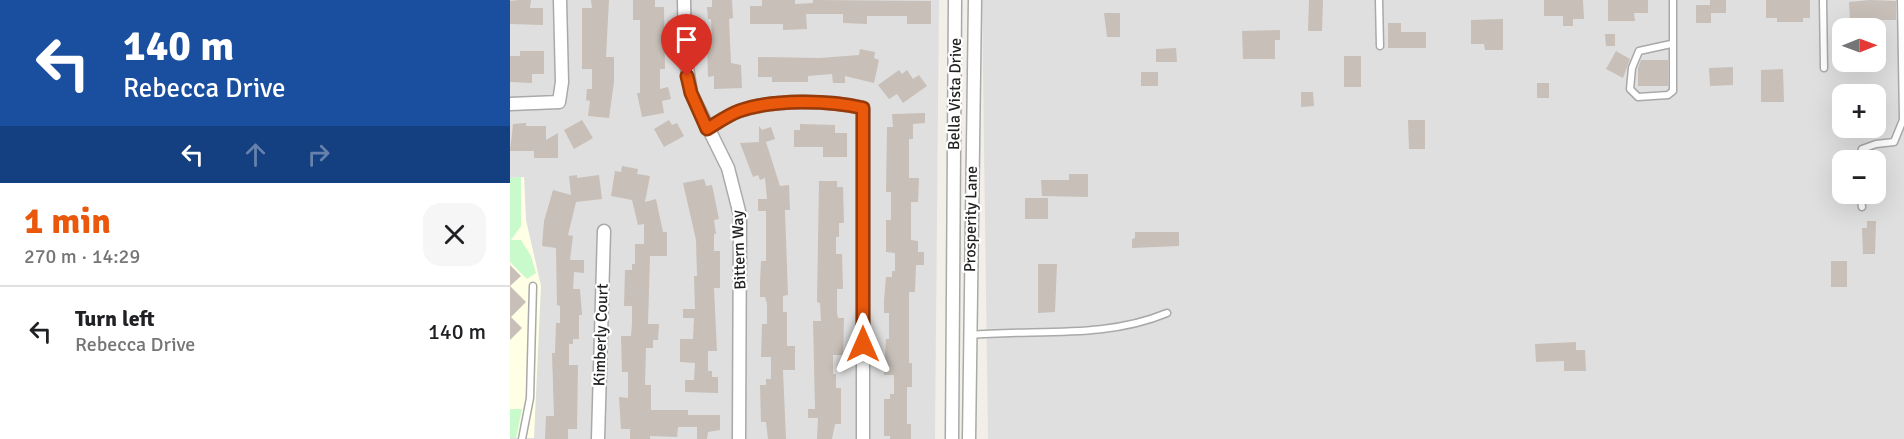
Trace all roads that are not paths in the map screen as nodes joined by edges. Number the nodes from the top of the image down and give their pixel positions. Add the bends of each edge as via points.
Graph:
1 (560, 0) edge
2 (684, 0) edge
3 (955, 0) edge
4 (975, 0) edge
5 (1379, 0) edge
6 (1673, 0) edge
7 (1823, 0) edge
8 (1901, 0) edge
9 (1671, 44) junction
10 (1380, 46) dead end
11 (1824, 68) dead end
12 (510, 104) edge
13 (707, 129) junction
14 (1862, 150) edge
15 (1862, 204) edge
16 (1862, 207) dead end
17 (604, 231) dead end
18 (533, 286) dead end
19 (1167, 313) dead end
20 (969, 335) junction
21 (522, 439) edge
22 (598, 439) edge
23 (739, 439) edge
24 (863, 439) edge
25 (952, 439) edge
26 (969, 439) edge

1 - 12 street via 559,102
2 - 13 street, Bittern Way via 687,76
3 - 25 street, Bella Vista Drive
4 - 20 street, Prosperity Lane
5 - 10 lane
6 - 9 lane
7 - 11 lane
8 - 14 lane via 1903,120 1894,142
9 - 9 lane via 1673,90 1668,95 1638,97 1630,89 1639,51
13 - 23 street, Bittern Way via 728,168 740,215
13 - 24 street via 736,112 769,104 844,104 863,108
15 - 16 lane
17 - 22 street, Kimberly Court
18 - 21 lane via 530,398
19 - 20 lane via 1104,329
20 - 26 street, Prosperity Lane

